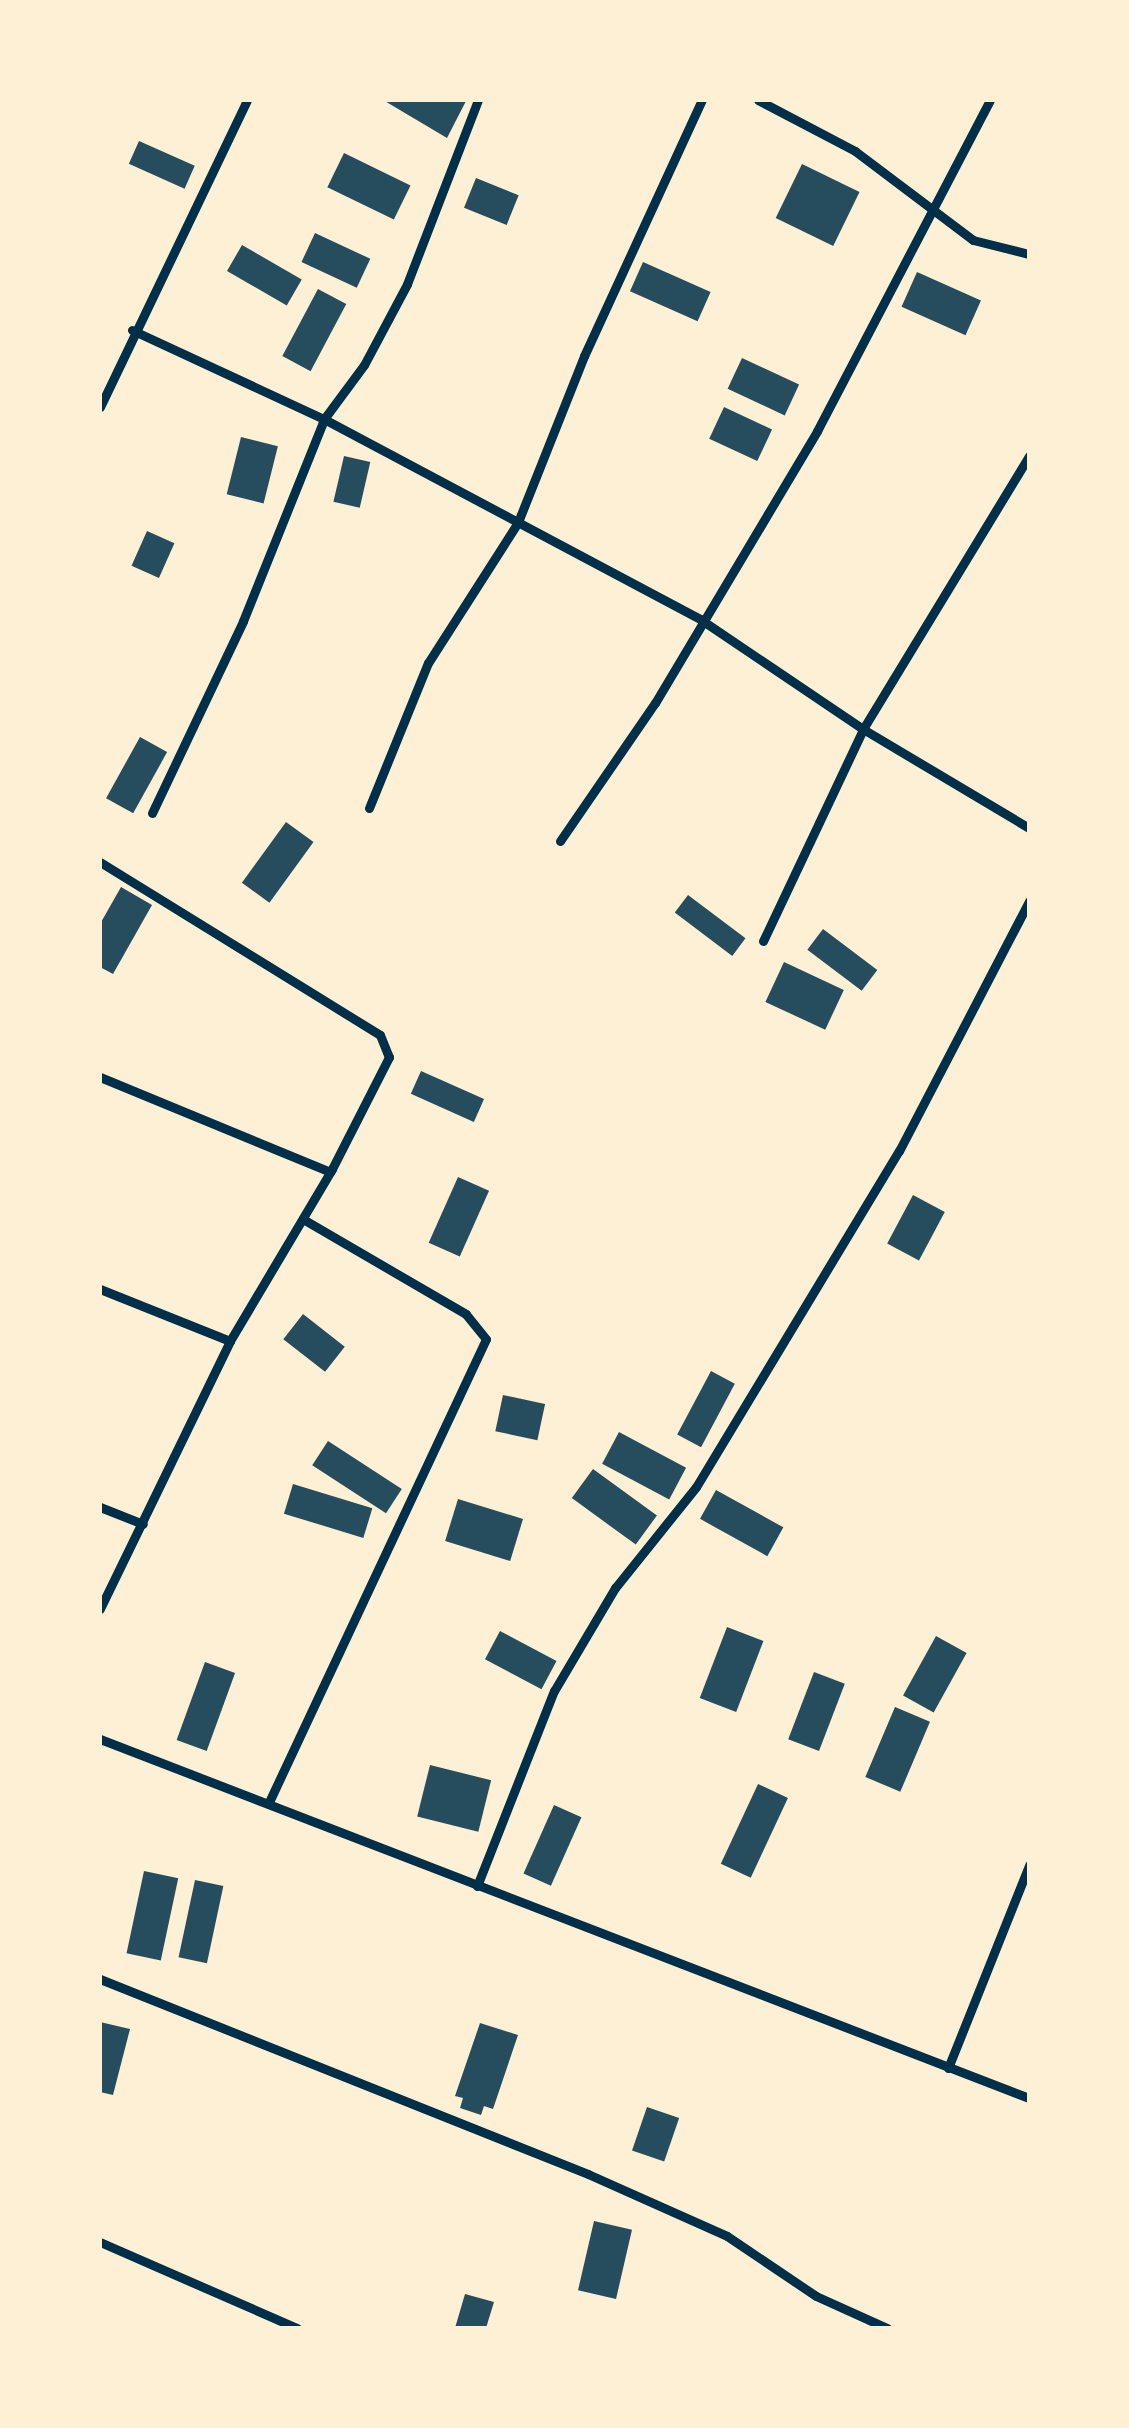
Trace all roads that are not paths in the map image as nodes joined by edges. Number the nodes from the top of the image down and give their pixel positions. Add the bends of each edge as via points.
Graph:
1 (247, 100) edge
2 (478, 100) edge
3 (702, 100) edge
4 (759, 100) edge
5 (990, 100) edge
6 (932, 204) junction
7 (1029, 254) edge
8 (132, 330) junction
9 (100, 407) edge
10 (324, 418) junction
11 (1029, 456) edge
12 (518, 522) junction
13 (700, 620) junction
14 (863, 729) junction
15 (369, 808) dead end
16 (152, 814) dead end
17 (1029, 828) edge
18 (560, 842) dead end
19 (100, 862) edge
20 (1029, 901) edge
21 (763, 940) dead end
22 (100, 1078) edge
23 (330, 1172) junction
24 (303, 1219) junction
25 (100, 1289) edge
26 (230, 1341) junction
27 (100, 1508) edge
28 (143, 1524) junction
29 (100, 1609) edge
30 (100, 1739) edge
31 (269, 1802) junction
32 (1029, 1865) edge
33 (478, 1886) junction
34 (100, 1979) edge
35 (948, 2068) junction
36 (1029, 2098) edge
37 (100, 2242) edge
38 (297, 2328) edge
39 (887, 2328) edge

1 - 8 street
2 - 10 street via 407,284 364,365
3 - 12 street via 584,356
4 - 6 street
5 - 6 street
6 - 7 street via 974,240
6 - 13 street via 817,431
8 - 9 street
8 - 10 street
10 - 12 street
10 - 16 street via 243,622
11 - 14 street
12 - 13 street
12 - 15 street via 428,663
13 - 14 street
13 - 18 street via 654,703
14 - 17 street
14 - 21 street
19 - 23 street via 380,1035 389,1057
20 - 33 street via 890,1166 696,1487 615,1588 554,1691
22 - 23 street
23 - 24 street
24 - 26 street
24 - 31 street via 466,1314 486,1339
25 - 26 street
26 - 28 street
27 - 28 street
28 - 29 street
30 - 31 street
31 - 33 street
32 - 35 street
33 - 35 street
34 - 39 street via 588,2174 727,2236 816,2296
35 - 36 street
37 - 38 street

